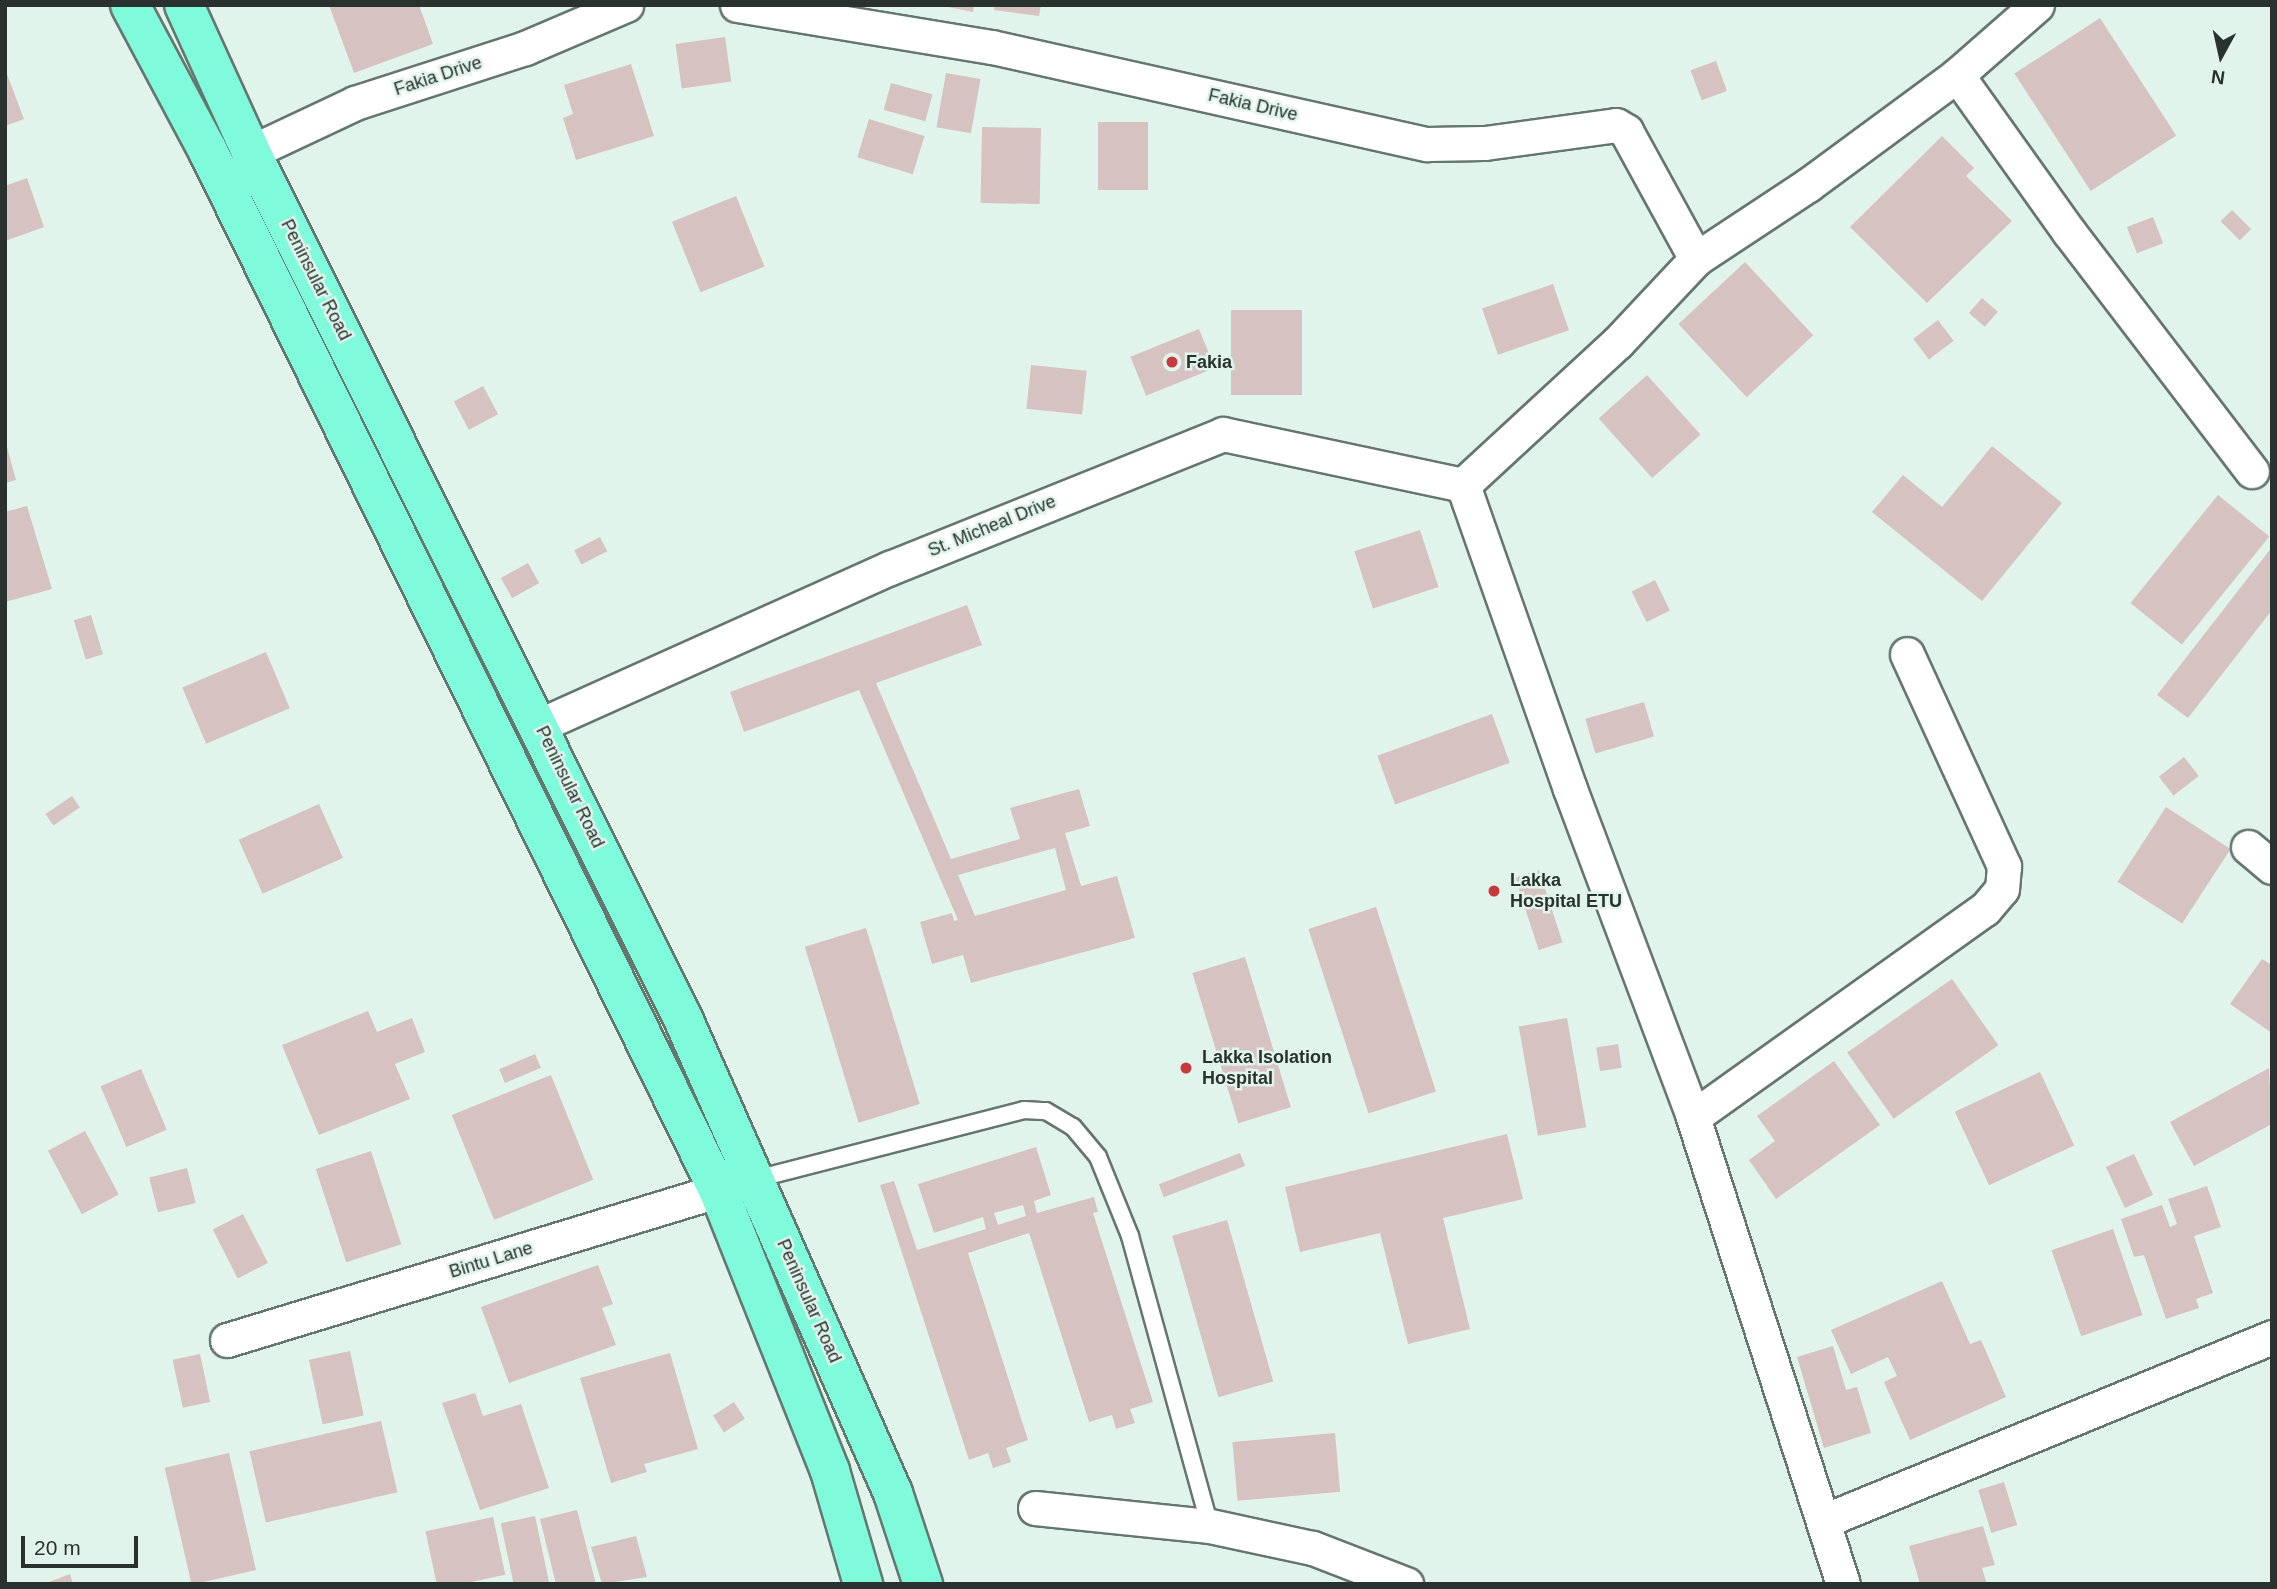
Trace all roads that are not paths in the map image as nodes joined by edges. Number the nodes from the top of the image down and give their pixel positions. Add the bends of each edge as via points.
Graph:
1 (130, 5) edge
2 (184, 5) edge
3 (626, 5) edge
4 (737, 5) edge
5 (2037, 5) edge
6 (1956, 75) junction
7 (251, 152) junction
8 (1696, 259) junction
9 (2252, 471) dead end
10 (1463, 485) junction
11 (1907, 654) dead end
12 (540, 724) junction
13 (1693, 1117) junction
14 (755, 1179) junction
15 (719, 1192) junction
16 (2272, 1337) edge
17 (227, 1340) dead end
18 (1035, 1508) dead end
19 (1826, 1520) junction
20 (1210, 1526) junction
21 (863, 1584) edge
22 (923, 1584) edge
23 (1406, 1584) edge
24 (1843, 1584) edge

1 - 15 main road via 208,151
2 - 7 main road, Peninsular Road
3 - 7 street, Fakia Drive via 525,48 355,103
4 - 8 street, Fakia Drive via 992,47 1427,144 1485,143 1616,125 1626,131
5 - 6 street
6 - 8 street via 1808,185
6 - 9 street
7 - 12 main road, Peninsular Road
8 - 10 street via 1618,342
10 - 12 street, St. Micheal Drive via 1254,437 1223,434 890,568
10 - 13 street
11 - 13 street via 2004,866 2002,890 1984,909
12 - 14 main road, Peninsular Road
13 - 19 street
14 - 15 street, Bintu Lane
14 - 20 lane via 1024,1110 1046,1111 1073,1127 1098,1157 1130,1236
14 - 22 main road, Peninsular Road via 893,1493
15 - 17 street, Bintu Lane
15 - 21 main road via 830,1471
16 - 19 street
18 - 20 street
19 - 24 street
20 - 23 street via 1313,1548

